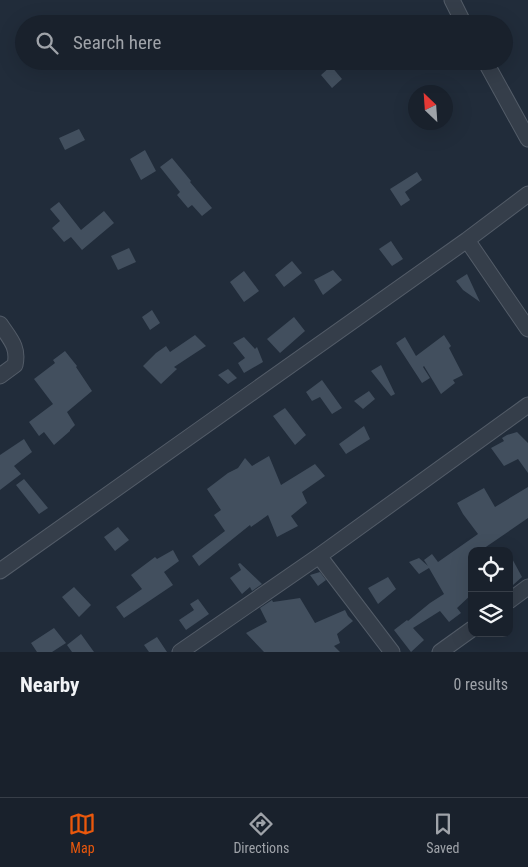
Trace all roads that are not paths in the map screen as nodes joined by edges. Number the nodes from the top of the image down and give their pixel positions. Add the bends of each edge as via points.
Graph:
1 (452, 0) edge
2 (460, 15) edge
3 (490, 70) edge
4 (528, 139) edge
5 (528, 194) edge
6 (467, 240) junction
7 (0, 324) edge
8 (528, 329) edge
9 (0, 376) edge
10 (528, 405) edge
11 (319, 556) junction
12 (0, 571) edge
13 (528, 586) edge
14 (513, 597) edge
15 (468, 632) edge
16 (180, 652) edge
17 (392, 652) edge
18 (440, 652) edge

1 - 2 street
3 - 4 street
5 - 6 street
6 - 8 street
6 - 12 street
7 - 9 street via 16,349 17,357 15,365
10 - 11 street
11 - 16 street
11 - 17 street
13 - 14 street
15 - 18 street

